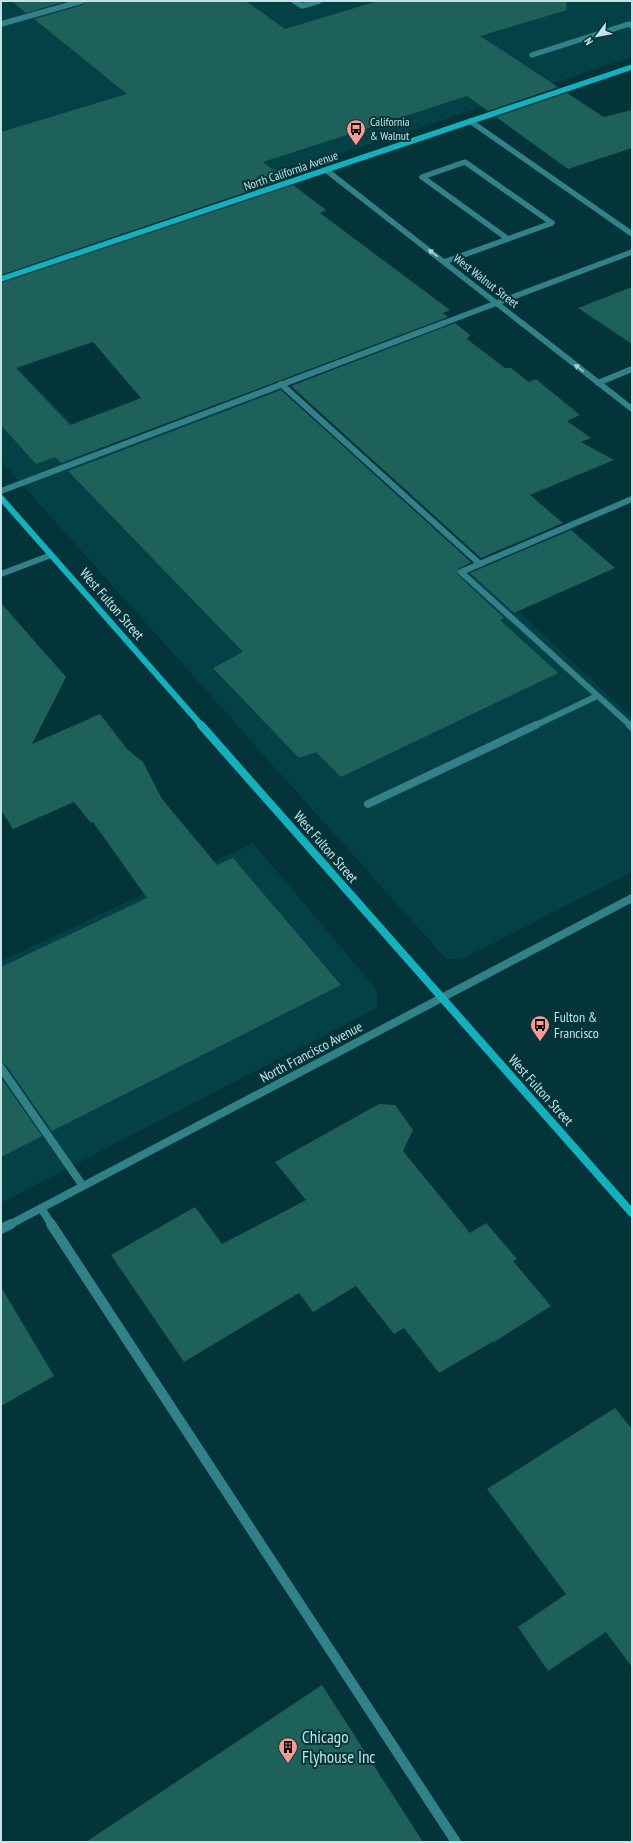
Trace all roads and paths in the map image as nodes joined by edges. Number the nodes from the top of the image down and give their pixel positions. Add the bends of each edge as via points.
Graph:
1 (82, 1) edge
2 (294, 1) edge
3 (320, 1) edge
4 (1, 24) edge
5 (632, 26) edge
6 (532, 55) dead end
7 (632, 67) edge
8 (470, 121) junction
9 (326, 170) junction
10 (632, 234) edge
11 (508, 239) junction
12 (632, 252) edge
13 (444, 262) junction
14 (1, 279) edge
15 (496, 303) junction
16 (632, 369) edge
17 (598, 383) junction
18 (282, 384) junction
19 (632, 409) edge
20 (1, 491) edge
21 (1, 498) edge
22 (632, 499) edge
23 (51, 555) junction
24 (480, 564) junction
25 (1, 574) edge
26 (597, 696) junction
27 (632, 727) edge
28 (368, 804) dead end
29 (632, 898) edge
30 (442, 998) junction
31 (1, 1068) edge
32 (83, 1186) junction
33 (41, 1208) junction
34 (632, 1213) edge
35 (1, 1229) edge
36 (456, 1842) edge

1 - 4 street
2 - 3 street via 302,6
5 - 6 street via 629,24
7 - 8 street, North California Avenue
8 - 9 street, North California Avenue
8 - 10 street
13 -> 9 street, West Walnut Street
9 - 14 street, North California Avenue
11 - 11 street via 552,223 465,162 422,176
11 - 13 street
12 - 15 street
13 - 15 street, West Walnut Street
17 -> 15 street, West Walnut Street
15 - 18 street
16 - 17 street
17 - 19 street, West Walnut Street
18 - 20 street
18 - 24 street
21 - 23 street, West Fulton Street
22 - 24 street
23 - 25 street
23 - 30 street, West Fulton Street
24 - 26 street via 461,572
26 - 27 street
26 - 28 street
29 - 30 street, North Francisco Avenue
30 - 32 street, North Francisco Avenue
30 - 34 street, West Fulton Street
31 - 32 street
32 - 33 street, North Francisco Avenue
33 - 35 street, North Francisco Avenue
33 - 36 street

